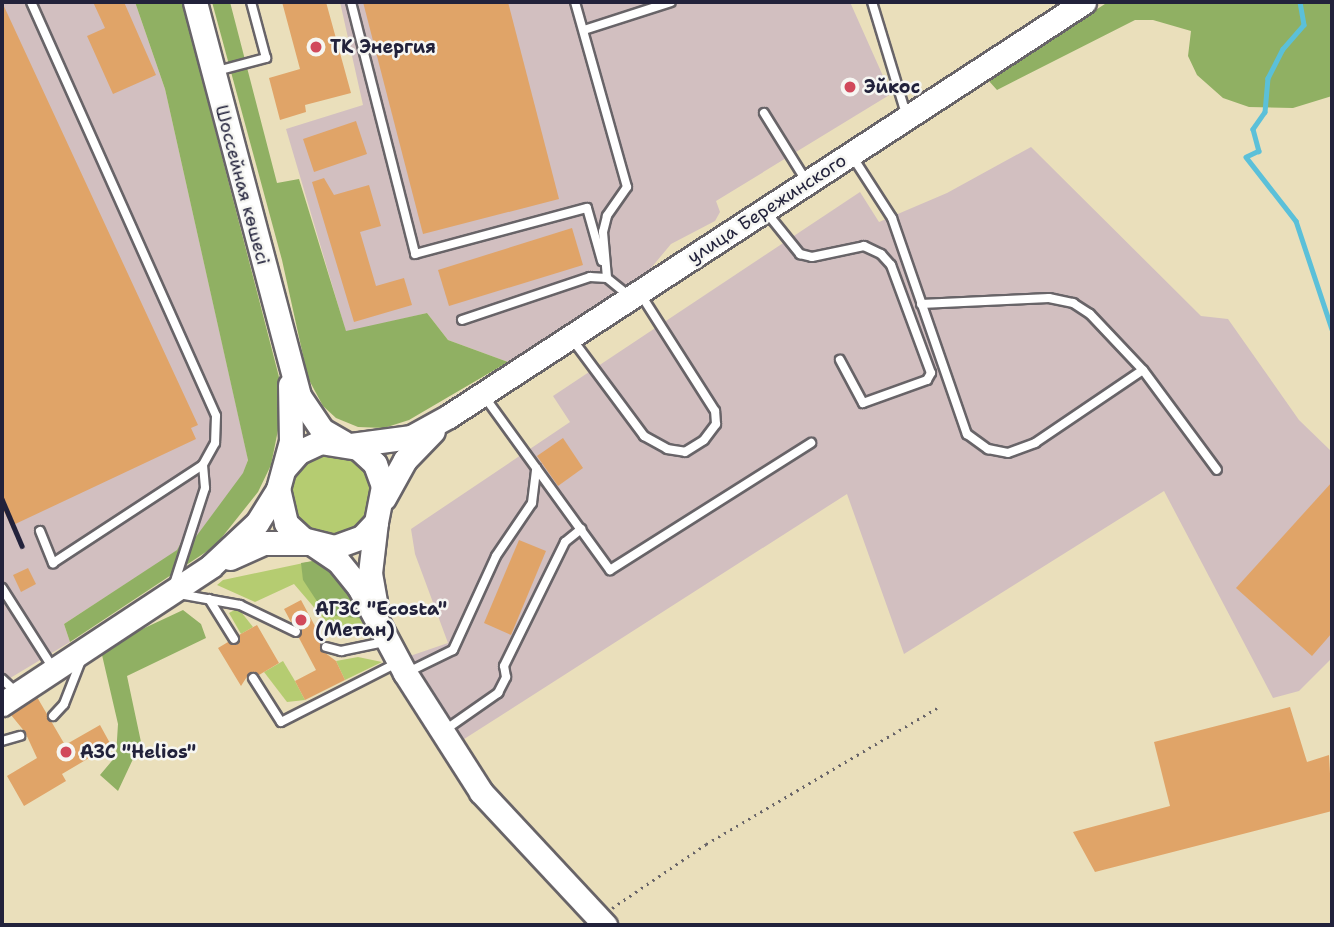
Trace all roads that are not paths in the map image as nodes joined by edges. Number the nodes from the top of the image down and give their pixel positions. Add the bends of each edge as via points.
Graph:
1 (31, 2) edge
2 (195, 2) edge
3 (251, 2) edge
4 (351, 2) edge
5 (575, 2) edge
6 (671, 2) edge
7 (872, 2) edge
8 (1084, 2) edge
9 (584, 30) junction
10 (213, 72) junction
11 (764, 113) dead end
12 (906, 116) junction
13 (851, 153) junction
14 (807, 183) junction
15 (765, 211) junction
16 (602, 261) junction
17 (607, 278) junction
18 (636, 295) junction
19 (921, 304) junction
20 (462, 320) dead end
21 (571, 337) junction
22 (840, 360) dead end
23 (290, 368) junction
24 (1143, 370) junction
25 (483, 394) junction
26 (449, 416) junction
27 (811, 443) dead end
28 (347, 444) junction
29 (203, 465) junction
30 (537, 468) junction
31 (1217, 470) dead end
32 (281, 479) junction
33 (384, 498) junction
34 (376, 522) junction
35 (581, 529) junction
36 (40, 531) dead end
37 (312, 544) junction
38 (211, 566) junction
39 (3, 587) edge
40 (172, 592) junction
41 (209, 599) junction
42 (296, 632) dead end
43 (384, 637) junction
44 (234, 639) dead end
45 (326, 647) dead end
46 (84, 652) junction
47 (402, 668) junction
48 (55, 671) junction
49 (253, 678) dead end
50 (7, 693) edge
51 (53, 716) dead end
52 (441, 732) junction
53 (20, 736) dead end
54 (2, 741) edge
55 (601, 921) edge

1 - 29 lane via 216,416 215,443
2 - 10 main road, Шоссейная көшесі
3 - 10 lane via 266,58
4 - 16 lane via 415,254 587,208
5 - 9 lane
6 - 9 lane
7 - 12 lane
8 - 12 main road, улица Бережинского
9 - 16 lane via 627,187 607,216
10 - 23 main road, Шоссейная көшесі
11 - 14 lane
12 - 13 main road, улица Бережинского
13 - 14 main road, улица Бережинского
13 - 19 lane via 892,218
14 - 15 main road, улица Бережинского
15 - 18 main road, улица Бережинского
15 - 22 lane via 800,254 812,257 864,246 881,254 891,265 931,373 927,380 863,403
16 - 17 lane
17 - 18 lane
17 - 20 lane via 590,277
18 - 21 main road, улица Бережинского
18 - 21 lane via 715,411 716,424 704,440 685,452 667,449 644,436
19 - 24 lane via 1049,298 1073,303 1090,314
19 - 24 lane via 967,434 988,449 1008,453 1035,443
21 - 25 main road, улица Бережинского
23 - 28 main road via 308,412 322,430
23 - 32 main road via 291,441
24 - 31 lane
25 - 26 main road, улица Бережинского
25 - 30 lane
26 - 28 main road via 411,437
26 - 33 main road via 405,460
27 - 35 lane via 610,570
28 - 32 main road via 309,446
28 - 33 main road via 375,464
29 - 36 lane via 52,563
29 - 40 lane via 205,488
30 - 35 lane
30 - 47 lane via 532,503 496,556 453,650
32 - 37 main road via 286,523
32 - 38 main road via 257,523
33 - 34 main road
34 - 37 main road via 354,542 334,547
34 - 43 main road via 370,573
35 - 52 lane via 565,542 504,666 506,677 498,693
37 - 38 main road via 263,543
37 - 43 main road via 338,562 359,587
38 - 40 main road
39 - 48 lane
40 - 41 lane
40 - 46 main road
41 - 42 lane via 240,605
41 - 44 lane
43 - 45 lane via 341,651
43 - 47 main road
46 - 48 main road
46 - 51 lane via 64,704
47 - 49 lane via 281,722
47 - 52 main road
48 - 50 main road
52 - 55 main road via 481,792
53 - 54 lane

